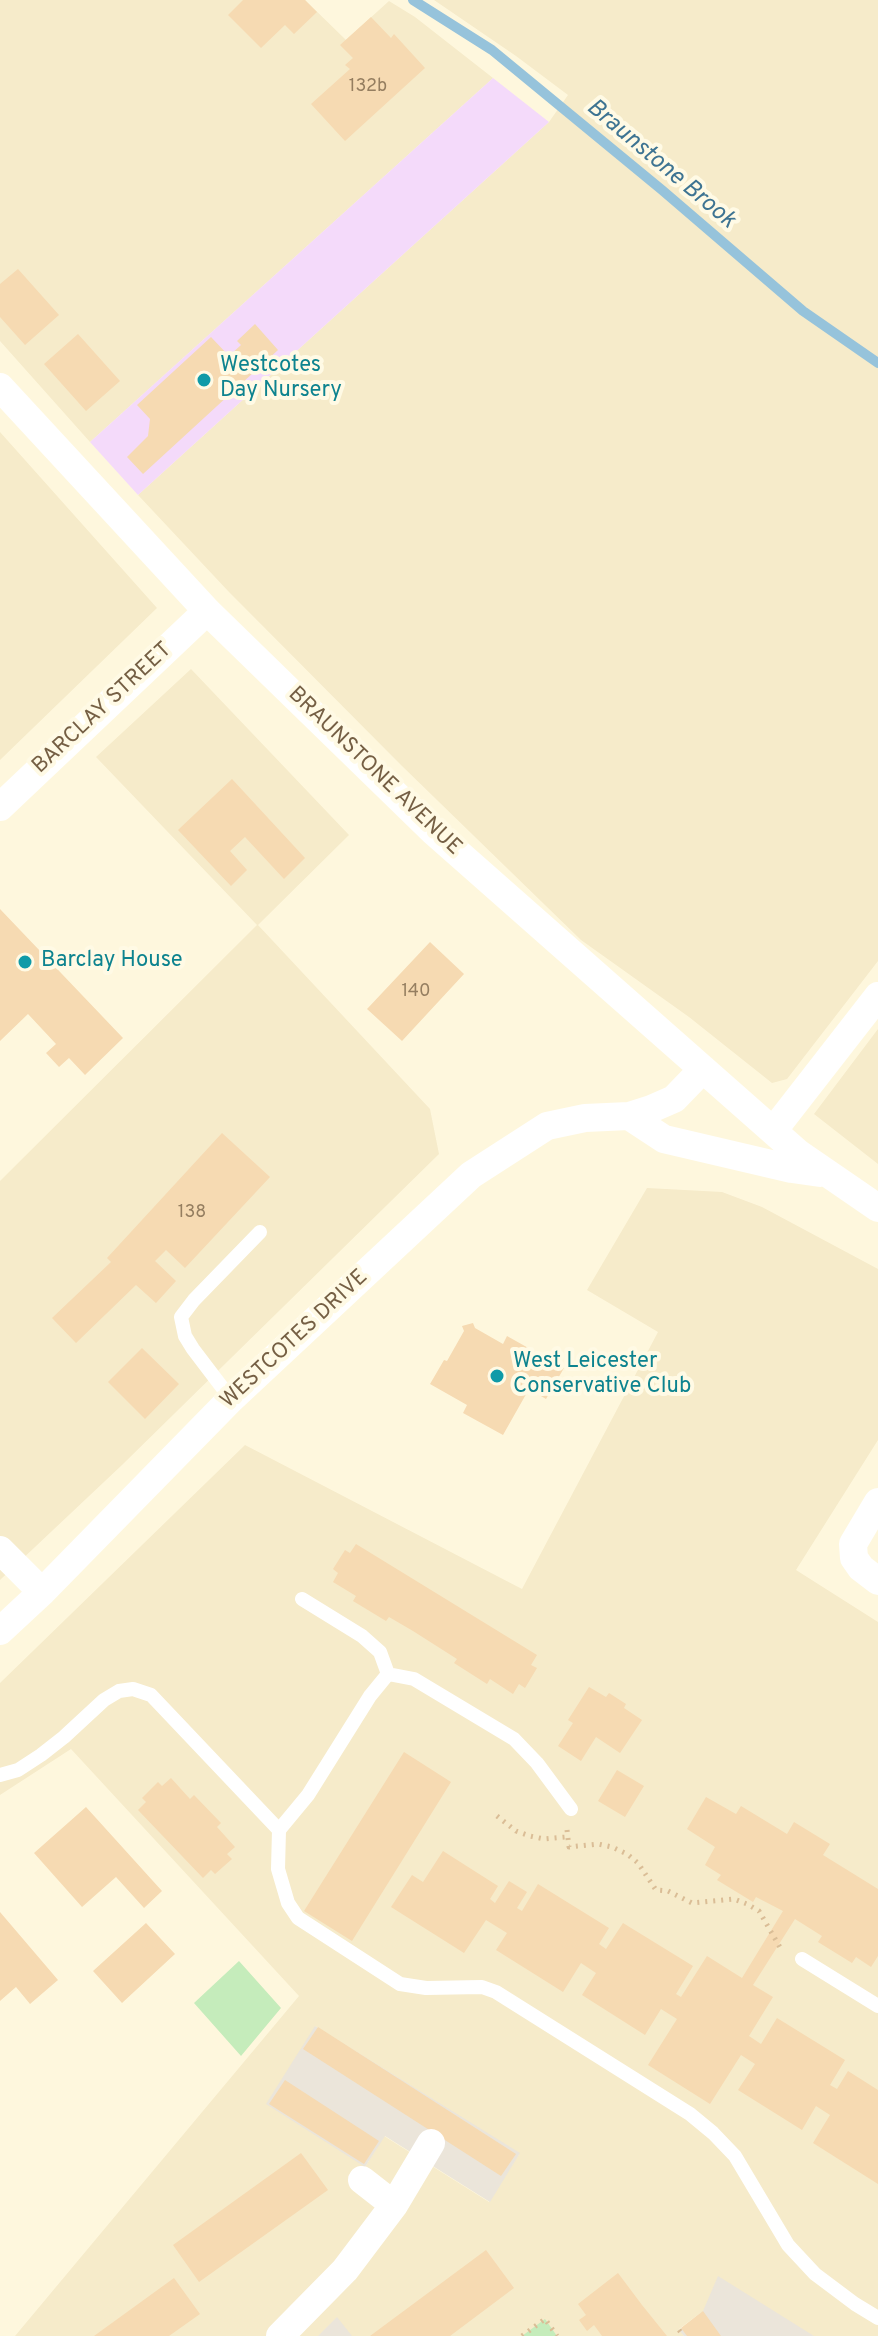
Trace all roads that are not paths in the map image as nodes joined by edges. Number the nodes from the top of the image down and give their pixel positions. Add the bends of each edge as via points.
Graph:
1 (0, 387) edge
2 (207, 611) junction
3 (0, 807) edge
4 (878, 996) edge
5 (703, 1069) junction
6 (629, 1116) junction
7 (773, 1131) junction
8 (825, 1173) junction
9 (878, 1208) edge
10 (260, 1232) dead end
11 (231, 1399) junction
12 (878, 1502) edge
13 (0, 1550) edge
14 (878, 1581) edge
15 (42, 1592) junction
16 (302, 1599) dead end
17 (0, 1631) edge
18 (388, 1674) junction
19 (0, 1775) edge
20 (571, 1809) road end
21 (279, 1830) junction
22 (802, 1959) road end
23 (878, 2006) edge
24 (431, 2143) dead end
25 (362, 2180) dead end
26 (394, 2205) junction
27 (878, 2318) edge
28 (280, 2336) edge

1 - 2 street, BRAUNSTONE AVENUE
2 - 3 street, BARCLAY STREET
2 - 5 street, BRAUNSTONE AVENUE via 433,831
4 - 7 street
5 - 6 street, WESTCOTES DRIVE via 674,1099
5 - 7 street, BRAUNSTONE AVENUE
6 - 8 street via 664,1139
6 - 11 street, WESTCOTES DRIVE via 547,1126 471,1175
7 - 8 street
8 - 9 street
10 - 11 lane via 181,1317 185,1336
11 - 15 street, WESTCOTES DRIVE
12 - 14 street via 853,1544 854,1558
13 - 15 street
15 - 17 street, WESTCOTES DRIVE
16 - 18 lane via 362,1636 380,1652
18 - 20 lane via 414,1679 514,1739
18 - 21 lane
19 - 21 lane via 41,1755 104,1700 133,1689 151,1695
21 - 27 lane via 278,1869 298,1918 400,1984 496,1992 690,2114 735,2156 788,2245 815,2274
22 - 23 lane
24 - 26 street
25 - 26 street
26 - 28 street via 345,2270

